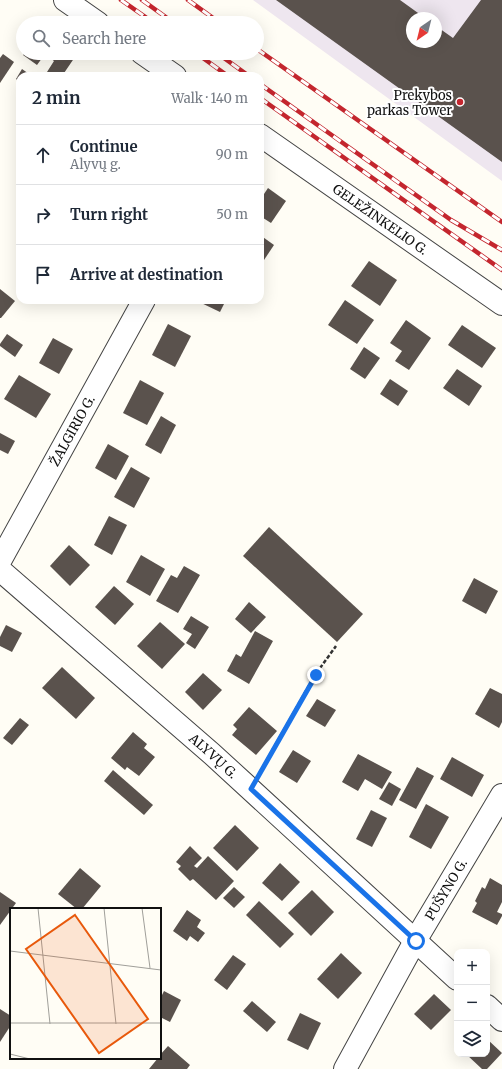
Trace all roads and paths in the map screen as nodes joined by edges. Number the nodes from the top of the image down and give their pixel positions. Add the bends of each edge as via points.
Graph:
1 (65, 0) edge
2 (88, 16) edge
3 (152, 60) edge
4 (169, 72) edge
5 (264, 137) edge
6 (142, 304) edge
7 (502, 304) edge
8 (0, 561) edge
9 (0, 570) edge
10 (336, 646) dead end
11 (251, 789) junction
12 (502, 795) edge
13 (416, 941) junction
14 (454, 976) edge
15 (490, 1009) edge
16 (502, 1020) edge
17 (345, 1069) edge

1 - 2 street
3 - 4 street
5 - 7 street, GELEŽINKELIO G.
6 - 8 street, ŽALGIRIO G.
9 - 11 street, ALYVŲ G.
10 - 11 path via 316,675
11 - 13 street, ALYVŲ G.
12 - 13 street, PUŠYNO G.
13 - 14 street, ALYVŲ G.
13 - 17 street, PUŠYNO G.
15 - 16 street

